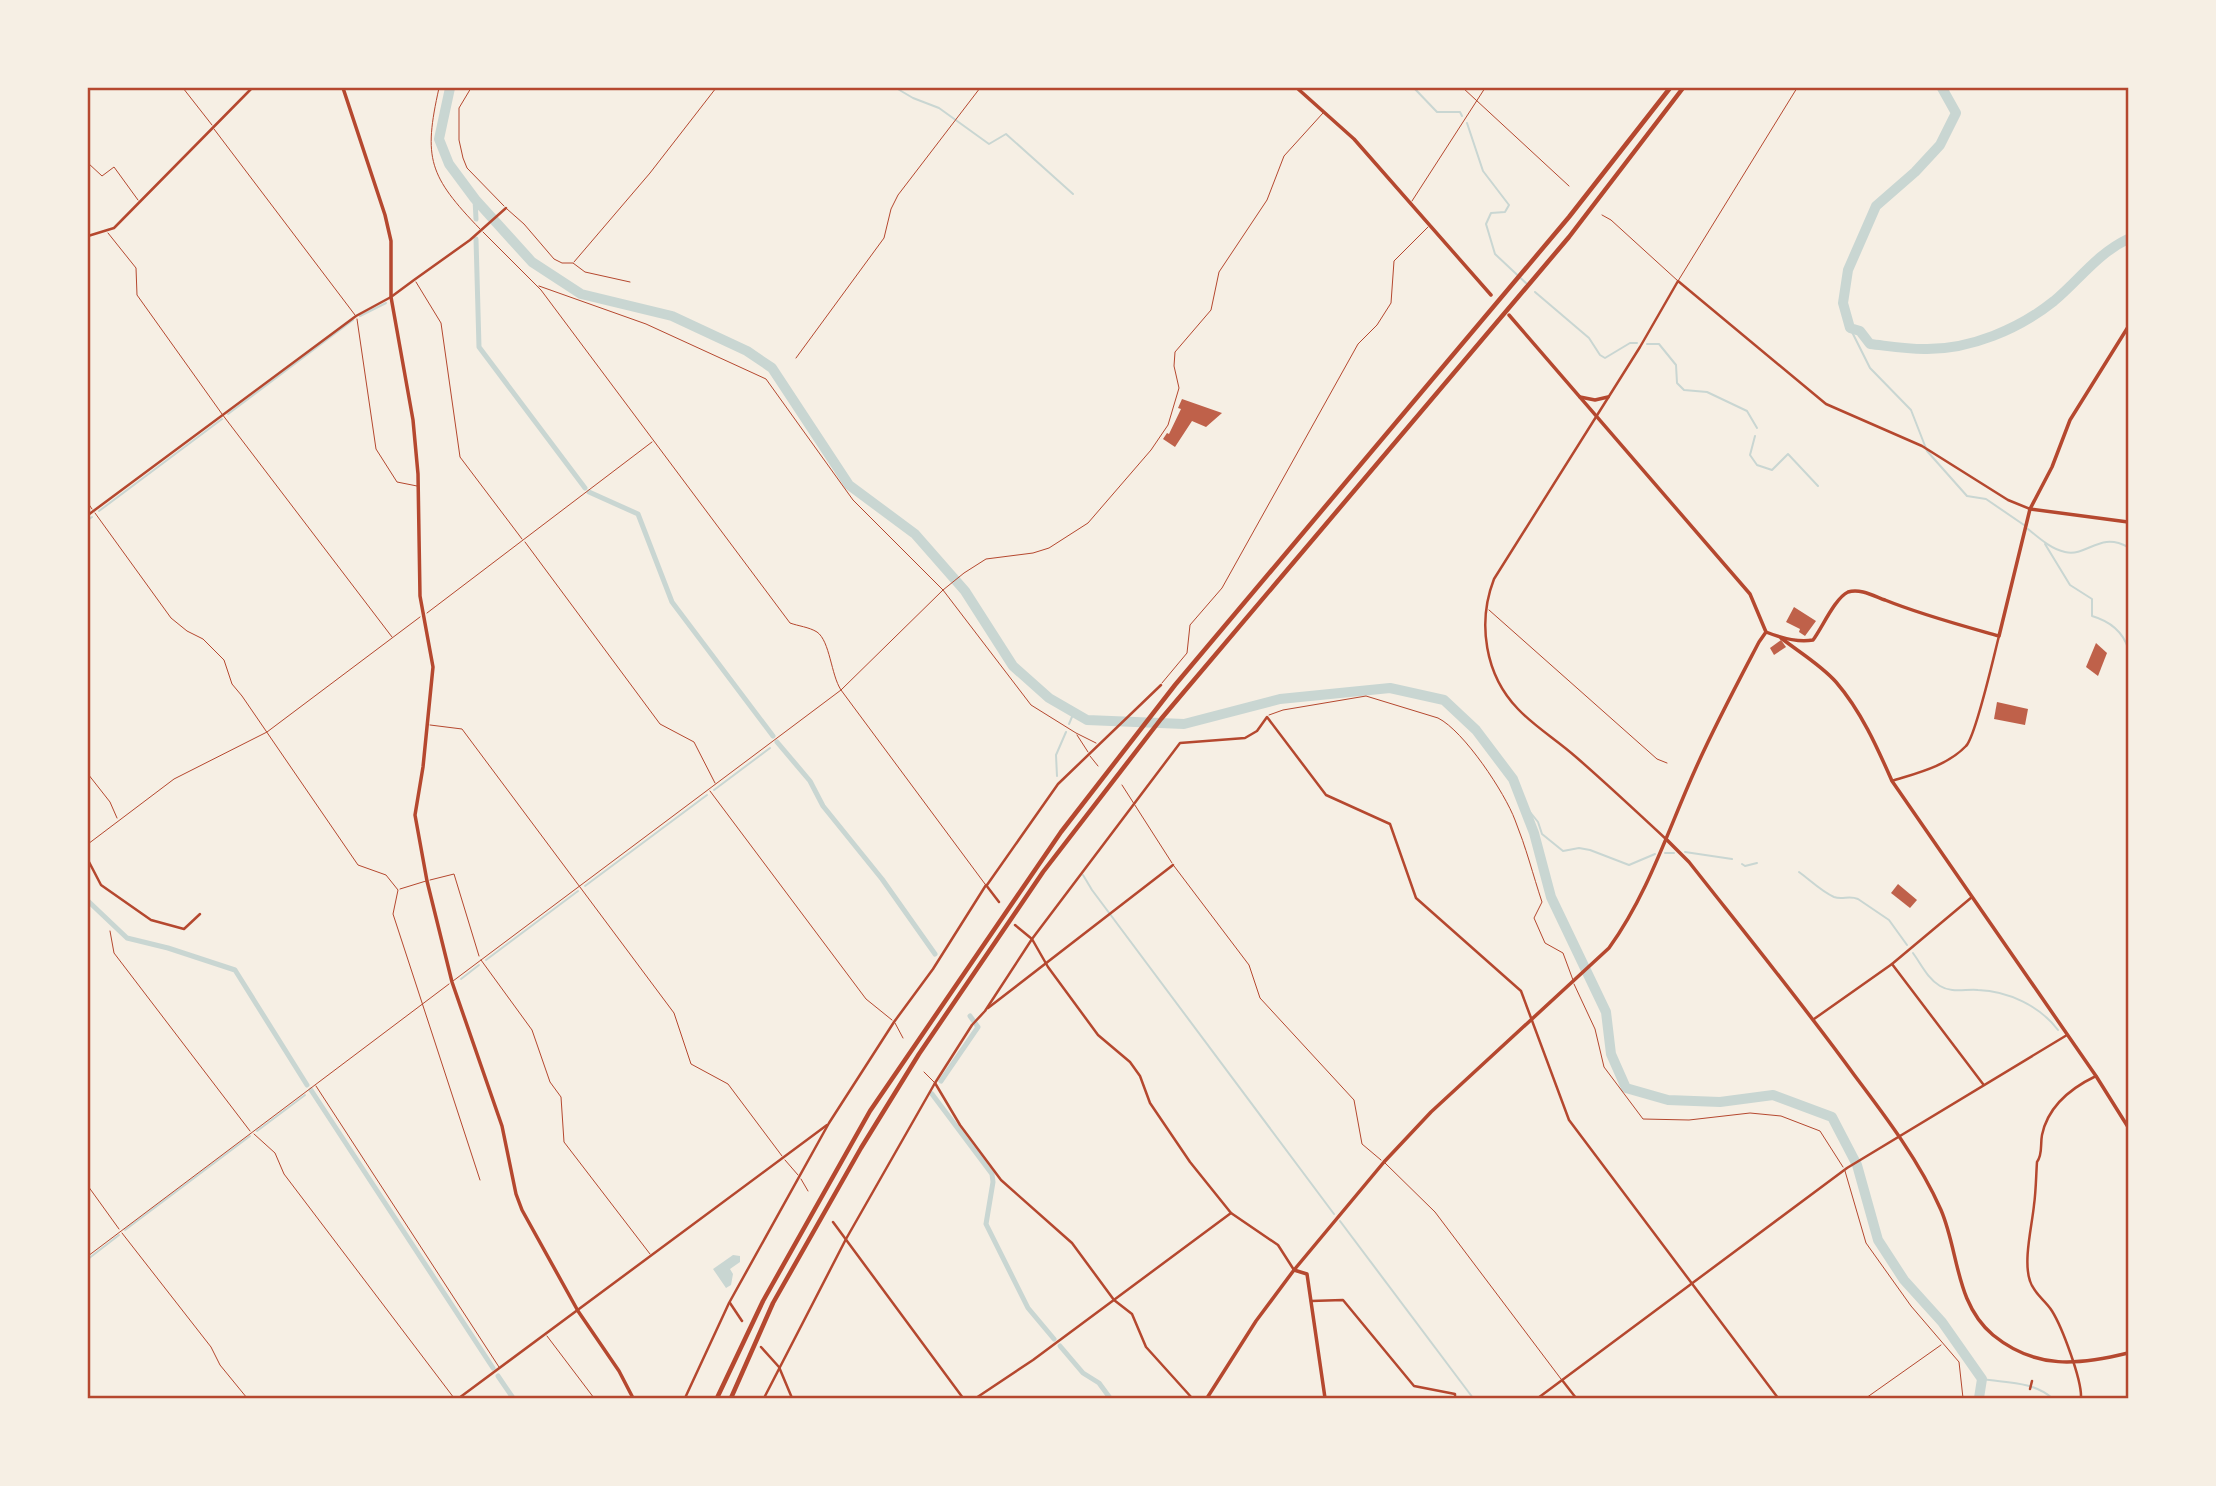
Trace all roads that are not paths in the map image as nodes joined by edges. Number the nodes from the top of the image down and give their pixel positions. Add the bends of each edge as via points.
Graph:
1 (183, 88) edge
2 (252, 88) edge
3 (343, 88) edge
4 (439, 88) edge
5 (471, 88) edge
6 (716, 88) edge
7 (980, 88) edge
8 (1297, 88) edge
9 (1463, 88) edge
10 (1485, 88) edge
11 (1670, 88) edge
12 (1683, 88) edge
13 (1797, 88) edge
14 (1476, 102) junction
15 (1324, 111) junction
16 (212, 126) junction
17 (88, 163) edge
18 (1569, 186) dead end
19 (139, 202) junction
20 (1411, 203) junction
21 (505, 209) junction
22 (1602, 215) dead end
23 (1430, 225) junction
24 (481, 230) junction
25 (107, 231) junction
26 (88, 236) edge
27 (573, 263) junction
28 (414, 280) junction
29 (1678, 281) junction
30 (630, 282) dead end
31 (536, 286) junction
32 (1491, 295) dead end
33 (391, 297) junction
34 (1509, 315) dead end
35 (356, 316) junction
36 (2129, 327) edge
37 (796, 358) dead end
38 (1580, 397) junction
39 (1608, 397) junction
40 (222, 414) junction
41 (1596, 416) junction
42 (653, 441) junction
43 (419, 486) junction
44 (88, 503) edge
45 (2030, 509) junction
46 (93, 511) junction
47 (88, 515) edge
48 (2129, 522) edge
49 (523, 540) junction
50 (943, 590) junction
51 (1486, 605) junction
52 (422, 616) junction
53 (1766, 632) junction
54 (1999, 635) junction
55 (392, 637) junction
56 (1781, 638) junction
57 (1161, 685) joint
58 (841, 690) junction
59 (1267, 717) junction
60 (428, 725) junction
61 (267, 732) junction
62 (1076, 733) junction
63 (1096, 743) dead end
64 (1090, 755) junction
65 (1667, 763) dead end
66 (1098, 766) dead end
67 (88, 774) edge
68 (1892, 781) junction
69 (716, 785) junction
70 (1122, 785) dead end
71 (708, 789) junction
72 (1133, 803) junction
73 (118, 820) junction
74 (1667, 839) junction
75 (88, 844) edge
76 (88, 860) edge
77 (1173, 865) junction
78 (427, 881) junction
79 (986, 886) junction
80 (580, 887) junction
81 (398, 890) junction
82 (1972, 897) junction
83 (999, 902) dead end
84 (200, 915) dead end
85 (1015, 925) dead end
86 (110, 931) dead end
87 (1032, 939) junction
88 (480, 959) junction
89 (1044, 962) junction
90 (1892, 964) junction
91 (452, 982) junction
92 (1573, 982) junction
93 (422, 1004) junction
94 (985, 1011) junction
95 (1814, 1019) junction
96 (1532, 1020) junction
97 (894, 1022) junction
98 (2067, 1035) junction
99 (903, 1038) dead end
100 (924, 1072) dead end
101 (2096, 1076) junction
102 (935, 1083) junction
103 (1983, 1084) junction
104 (315, 1085) junction
105 (830, 1123) junction
106 (2129, 1127) edge
107 (252, 1132) junction
108 (1898, 1137) junction
109 (783, 1158) junction
110 (1384, 1162) junction
111 (1845, 1170) junction
112 (800, 1178) junction
113 (480, 1180) dead end
114 (88, 1186) edge
115 (808, 1191) dead end
116 (1230, 1213) junction
117 (833, 1222) dead end
118 (121, 1231) junction
119 (846, 1239) junction
120 (651, 1255) junction
121 (88, 1256) edge
122 (1294, 1270) junction
123 (1693, 1283) junction
124 (1114, 1300) junction
125 (1311, 1301) junction
126 (729, 1303) junction
127 (578, 1311) junction
128 (742, 1321) dead end
129 (545, 1335) junction
130 (1943, 1343) junction
131 (761, 1347) dead end
132 (2129, 1353) edge
133 (2072, 1363) junction
134 (779, 1367) junction
135 (500, 1369) junction
136 (1562, 1380) junction
137 (2032, 1381) dead end
138 (2030, 1389) dead end
139 (247, 1398) edge
140 (454, 1398) edge
141 (459, 1398) edge
142 (594, 1398) edge
143 (633, 1398) edge
144 (685, 1398) edge
145 (717, 1398) edge
146 (730, 1398) edge
147 (764, 1398) edge
148 (792, 1398) edge
149 (963, 1398) edge
150 (976, 1398) edge
151 (1192, 1398) edge
152 (1207, 1398) edge
153 (1325, 1398) edge
154 (1455, 1398) edge
155 (1538, 1398) edge
156 (1576, 1398) edge
157 (1779, 1398) edge
158 (1866, 1398) edge
159 (1963, 1398) edge
160 (2081, 1398) edge

1 - 16 lane
2 - 16 street
3 - 33 street via 391,241
4 - 24 lane via 430,124 435,171
5 - 21 lane via 459,108 463,158
6 - 27 lane
7 - 37 lane via 898,195 884,238
8 - 15 street
9 - 14 lane
10 - 14 lane
11 - 145 highway via 1539,253 1219,632 1035,867 870,1111 763,1301
12 - 146 highway via 1549,260 1161,719 1044,872 919,1054 861,1148 773,1303
13 - 29 lane
14 - 18 lane
14 - 20 lane
15 - 20 street
15 - 50 lane via 1284,156 1267,200 1219,272 1211,310 1175,352 1179,388 1168,425 1151,450 1084,527 1049,548 986,559
16 - 19 street
16 - 35 lane
17 - 19 lane via 102,176 114,167
19 - 25 street
20 - 23 street
21 - 24 street
21 - 27 lane via 554,259
22 - 29 lane
23 - 32 street
23 - 57 lane via 1394,261 1391,303 1358,344 1222,588 1191,625 1187,653
24 - 28 street
24 - 31 lane
25 - 26 street
25 - 40 lane via 136,268 137,295
27 - 30 lane via 584,272
28 - 33 street
28 - 49 lane via 441,323 460,457
29 - 39 street
29 - 45 street via 1826,404 1923,446
31 - 42 lane
31 - 50 lane via 646,324 766,379 853,500
33 - 35 street
33 - 43 street via 413,419
34 - 38 street
35 - 40 street
35 - 43 lane via 376,449 397,482
36 - 45 street via 2070,420
38 - 39 street
38 - 41 street
39 - 41 street
40 - 46 street
40 - 55 lane
41 - 51 street via 1494,579
41 - 53 street via 1750,594
42 - 49 lane
42 - 58 lane via 790,623 822,636
43 - 52 street
44 - 46 lane
45 - 48 street
45 - 54 street
46 - 47 street
46 - 61 lane via 171,618 224,660 232,684
49 - 52 lane
49 - 69 lane via 660,724 694,742
50 - 58 lane
50 - 62 lane via 1031,705
51 - 65 lane via 1500,622
51 - 74 street via 1488,652 1498,684 1518,709
52 - 55 lane
52 - 60 street via 433,667
53 - 56 street
53 - 74 street via 1694,772
54 - 56 street via 1853,591 1839,599 1813,640
54 - 68 street via 1969,743 1927,770
55 - 61 lane
56 - 68 street via 1836,682 1876,744
57 - 64 street
58 - 69 lane
58 - 79 lane
59 - 72 street via 1258,731 1245,738 1180,743
59 - 92 lane via 1283,710 1366,696 1442,720 1476,753 1514,816 1542,902 1534,918 1545,943 1563,953
59 - 96 street via 1326,795 1390,824 1416,898 1521,991
60 - 78 street via 415,815
60 - 80 lane via 461,729
61 - 73 lane via 174,779
61 - 81 lane via 358,865 386,875
62 - 63 lane
62 - 64 lane
64 - 66 lane
64 - 79 street via 1048,797
67 - 73 lane
68 - 82 street
69 - 71 lane
70 - 72 lane
71 - 80 lane
71 - 97 lane via 866,999
72 - 77 lane
72 - 87 street
73 - 75 lane
74 - 92 street via 1609,948
74 - 95 street
76 - 84 street via 101,885 151,920 184,929
77 - 89 street
77 - 110 lane via 1249,965 1260,998 1354,1100 1362,1144
78 - 81 lane
78 - 88 lane via 454,874
78 - 91 street
79 - 83 street
79 - 97 street
80 - 88 lane
80 - 109 lane via 674,1013 691,1064 728,1084
81 - 93 lane via 393,914
82 - 90 street
82 - 98 street
85 - 87 street
86 - 107 lane via 114,953
87 - 89 street
87 - 94 street
88 - 91 lane
88 - 120 lane via 532,1030 550,1082 561,1097 564,1142
89 - 94 street
89 - 116 street via 1098,1035 1135,1069 1150,1103
90 - 95 street
90 - 103 street
91 - 93 lane
91 - 127 street via 502,1126 522,1210
92 - 96 street
92 - 111 lane via 1595,1029 1604,1067 1643,1119 1689,1120 1749,1113 1780,1116 1820,1131
93 - 104 lane
93 - 113 lane
94 - 102 street
95 - 108 street
96 - 110 street via 1431,1112
96 - 123 street via 1569,1120
97 - 99 lane
97 - 105 street
98 - 101 street
98 - 103 street
100 - 102 lane
101 - 106 street
101 - 133 street via 2078,1084 2052,1109 2042,1133 2029,1237 2031,1283 2054,1314
102 - 119 street
102 - 124 street via 1001,1180 1072,1243
103 - 108 street
104 - 107 lane
104 - 135 lane
105 - 109 street
105 - 112 street
107 - 118 lane
107 - 140 lane via 275,1153 284,1174
108 - 111 street
108 - 133 street via 1941,1211 1968,1304 2008,1346 2052,1362
109 - 112 lane
109 - 120 street
110 - 122 street
110 - 136 lane via 1435,1212
111 - 123 street
111 - 130 lane via 1870,1251
112 - 115 lane
112 - 126 street
114 - 118 lane
116 - 122 street via 1278,1245
116 - 124 street
117 - 119 street
118 - 121 lane
118 - 139 lane
119 - 134 street
119 - 149 street
120 - 127 street
122 - 125 street via 1307,1274
122 - 152 street
123 - 136 street
123 - 157 street
124 - 150 street
124 - 151 street via 1132,1314 1146,1347
125 - 153 street
125 - 154 street via 1343,1300 1414,1386 1447,1391
126 - 128 street
126 - 144 street
127 - 129 street
127 - 143 street
129 - 135 street
129 - 142 lane
130 - 158 lane
130 - 159 lane via 1959,1362
131 - 134 street
132 - 133 street
133 - 160 street
134 - 147 street
134 - 148 street
135 - 141 street
136 - 155 street
136 - 156 street
137 - 138 street

